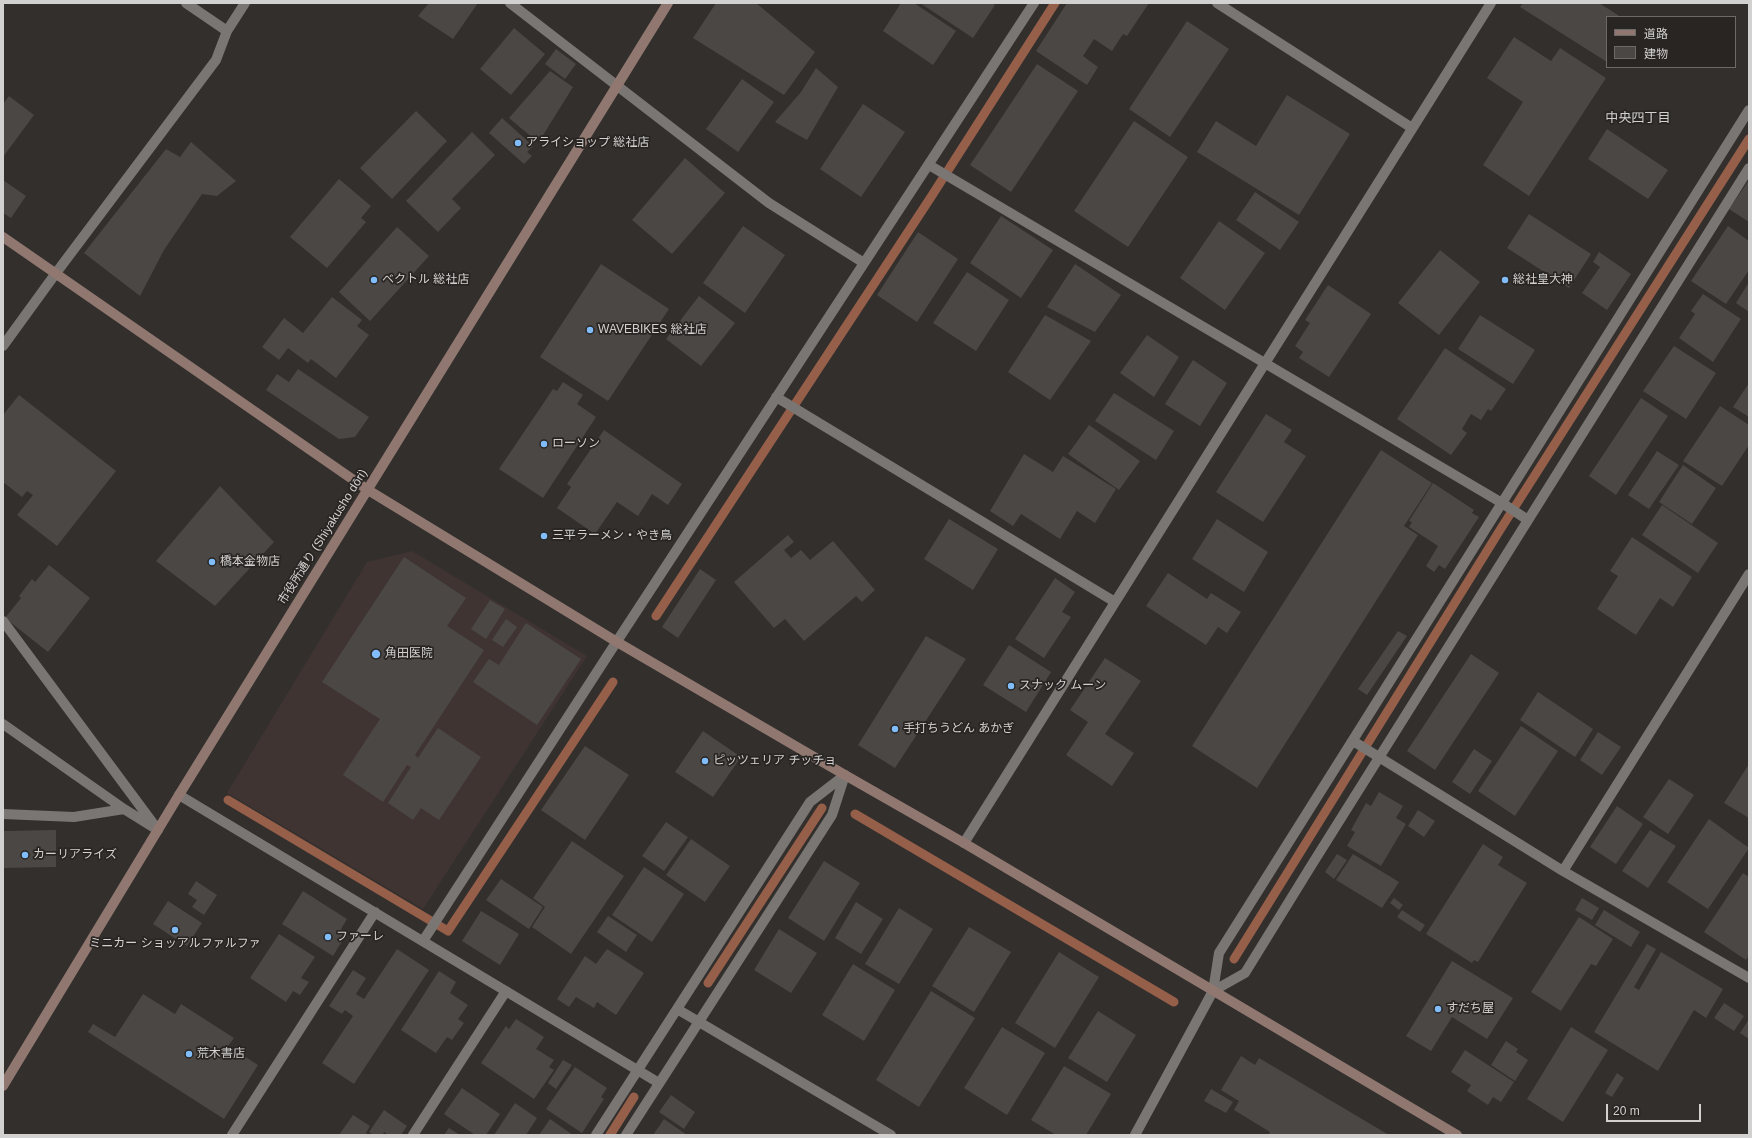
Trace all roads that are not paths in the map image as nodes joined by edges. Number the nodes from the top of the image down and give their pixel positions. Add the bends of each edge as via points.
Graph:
1 (186, 3) edge
2 (245, 3) edge
3 (510, 3) edge
4 (668, 3) edge
5 (1034, 3) edge
6 (1217, 3) edge
7 (1491, 3) edge
8 (227, 31) junction
9 (617, 85) junction
10 (1749, 110) edge
11 (1412, 128) junction
12 (929, 165) junction
13 (1749, 168) edge
14 (3, 237) edge
15 (864, 263) junction
16 (56, 273) junction
17 (3, 346) edge
18 (1265, 364) junction
19 (776, 397) junction
20 (368, 490) junction
21 (1504, 505) junction
22 (1528, 520) junction
23 (1749, 574) edge
24 (1115, 602) junction
25 (3, 621) edge
26 (617, 642) junction
27 (3, 724) edge
28 (1356, 743) junction
29 (1379, 757) junction
30 (845, 775) junction
31 (179, 795) junction
32 (124, 808) junction
33 (3, 814) edge
34 (158, 830) junction
35 (964, 843) junction
36 (1563, 870) junction
37 (375, 912) junction
38 (423, 941) junction
39 (1749, 978) edge
40 (1213, 990) junction
41 (506, 991) junction
42 (676, 1009) junction
43 (698, 1022) junction
44 (638, 1070) junction
45 (659, 1083) junction
46 (3, 1086) edge
47 (886, 1134) edge
48 (232, 1135) edge
49 (413, 1135) edge
50 (596, 1135) edge
51 (626, 1135) edge
52 (1135, 1135) edge
53 (1457, 1135) edge

1 - 8 street
2 - 8 street
3 - 9 street
4 - 9 street, 市役所通り (Shiyakusho dōri)
5 - 12 street
6 - 11 street
7 - 11 street
8 - 16 street via 216,60
9 - 15 street via 769,203
9 - 20 street, 市役所通り (Shiyakusho dōri)
10 - 21 street
11 - 18 street
12 - 15 street
12 - 18 street
13 - 22 street
14 - 16 street
15 - 19 street
16 - 17 street
16 - 20 street
18 - 21 street
18 - 24 street
19 - 24 street
19 - 26 street
20 - 26 street
20 - 31 street, 市役所通り (Shiyakusho dōri)
21 - 22 street
21 - 28 street
22 - 29 street
23 - 36 street
24 - 35 street
25 - 34 street
26 - 30 street
26 - 38 street
27 - 32 street
28 - 29 street
28 - 40 street via 1219,952
29 - 36 street
29 - 40 street via 1245,973
30 - 35 street
30 - 42 street via 810,802
30 - 43 street via 832,815
31 - 34 street, 市役所通り (Shiyakusho dōri)
31 - 37 street
32 - 33 street via 74,817
32 - 34 street
34 - 46 street, 市役所通り (Shiyakusho dōri)
35 - 40 street
36 - 39 street
37 - 38 street
37 - 48 street
38 - 41 street
40 - 52 street
40 - 53 street
41 - 44 street
41 - 49 street
42 - 43 street
42 - 44 street
43 - 45 street
43 - 47 street
44 - 45 street
44 - 50 street
45 - 51 street

